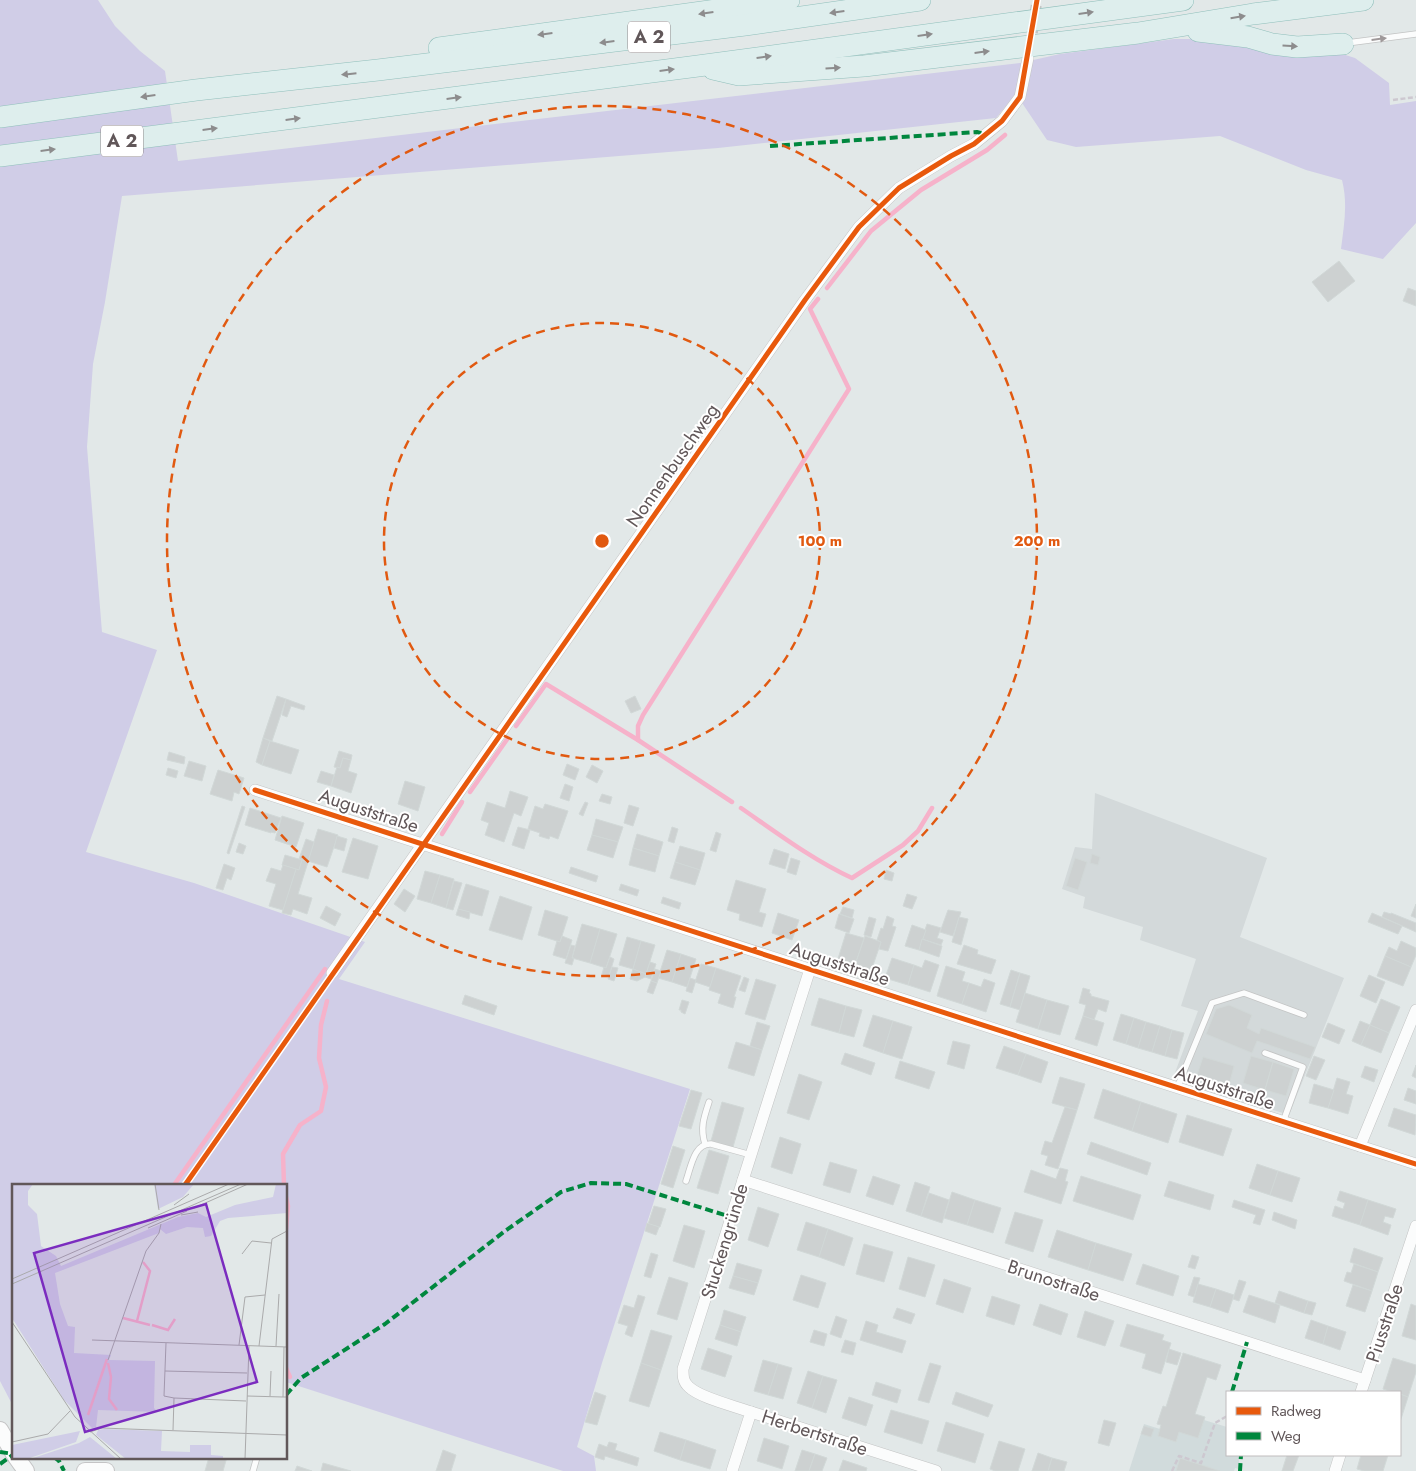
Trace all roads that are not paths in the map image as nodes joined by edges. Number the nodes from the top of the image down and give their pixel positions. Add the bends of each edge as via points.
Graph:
1 (789, 0) edge
2 (920, 0) edge
3 (1183, 0) edge
4 (1363, 0) edge
5 (1138, 32) junction
6 (1416, 34) edge
7 (1343, 44) joint
8 (1028, 58) tunnel mouth
9 (698, 66) junction
10 (378, 70) junction
11 (0, 117) edge
12 (0, 156) edge
13 (255, 790) dead end
14 (424, 844) junction
15 (810, 970) junction
16 (332, 973) dead end
17 (1416, 1010) edge
18 (1304, 1015) dead end
19 (1265, 1053) dead end
20 (1177, 1088) junction
21 (709, 1102) dead end
22 (1283, 1122) junction
23 (705, 1144) junction
24 (1360, 1146) junction
25 (751, 1155) junction
26 (1416, 1164) edge
27 (743, 1180) junction
28 (686, 1181) dead end
29 (1416, 1226) edge
30 (1365, 1380) junction
31 (1361, 1391) edge
32 (751, 1412) junction
33 (0, 1430) edge
34 (12, 1451) edge
35 (1340, 1456) edge
36 (17, 1458) edge
37 (258, 1458) edge
38 (26, 1471) edge
39 (85, 1471) edge
40 (106, 1471) edge
41 (253, 1471) edge
42 (732, 1471) edge
43 (936, 1471) edge
44 (1335, 1471) edge

1 -> 10 highway via 436,49
2 -> 10 highway, A 2
9 -> 3 highway, A 2
5 -> 4 highway
5 -> 7 highway via 1214,32 1297,47
9 -> 5 highway via 740,75 864,66
7 -> 6 lane
8 - 14 street, Nonnenbuschweg via 1020,98 1002,121 974,144 899,188 854,235 805,300
12 -> 9 highway, A 2
10 -> 11 highway, A 2 via 196,90
13 - 14 street, Auguststraße
14 - 15 street, Auguststraße
14 - 16 street, Nonnenbuschweg
15 - 20 street, Auguststraße
15 - 25 street, Stuckengründe
17 - 24 street
18 - 20 lane via 1244,993 1212,1003
19 - 22 lane via 1304,1067
20 - 22 street, Auguststraße
21 - 23 lane via 702,1126
22 - 24 street, Auguststraße
23 - 25 lane
23 - 28 lane via 696,1153
24 - 26 street, Auguststraße
25 - 27 street, Stuckengründe
27 - 30 street, Brunostraße
27 - 32 street, Stuckengründe via 683,1369 683,1378 697,1393
29 - 30 street, Piusstraße
30 - 31 street, Piusstraße
32 - 42 street
32 - 43 street, Herbertstraße
33 - 34 main road
35 - 44 street
36 - 38 main road
37 - 41 lane
39 - 40 main road

